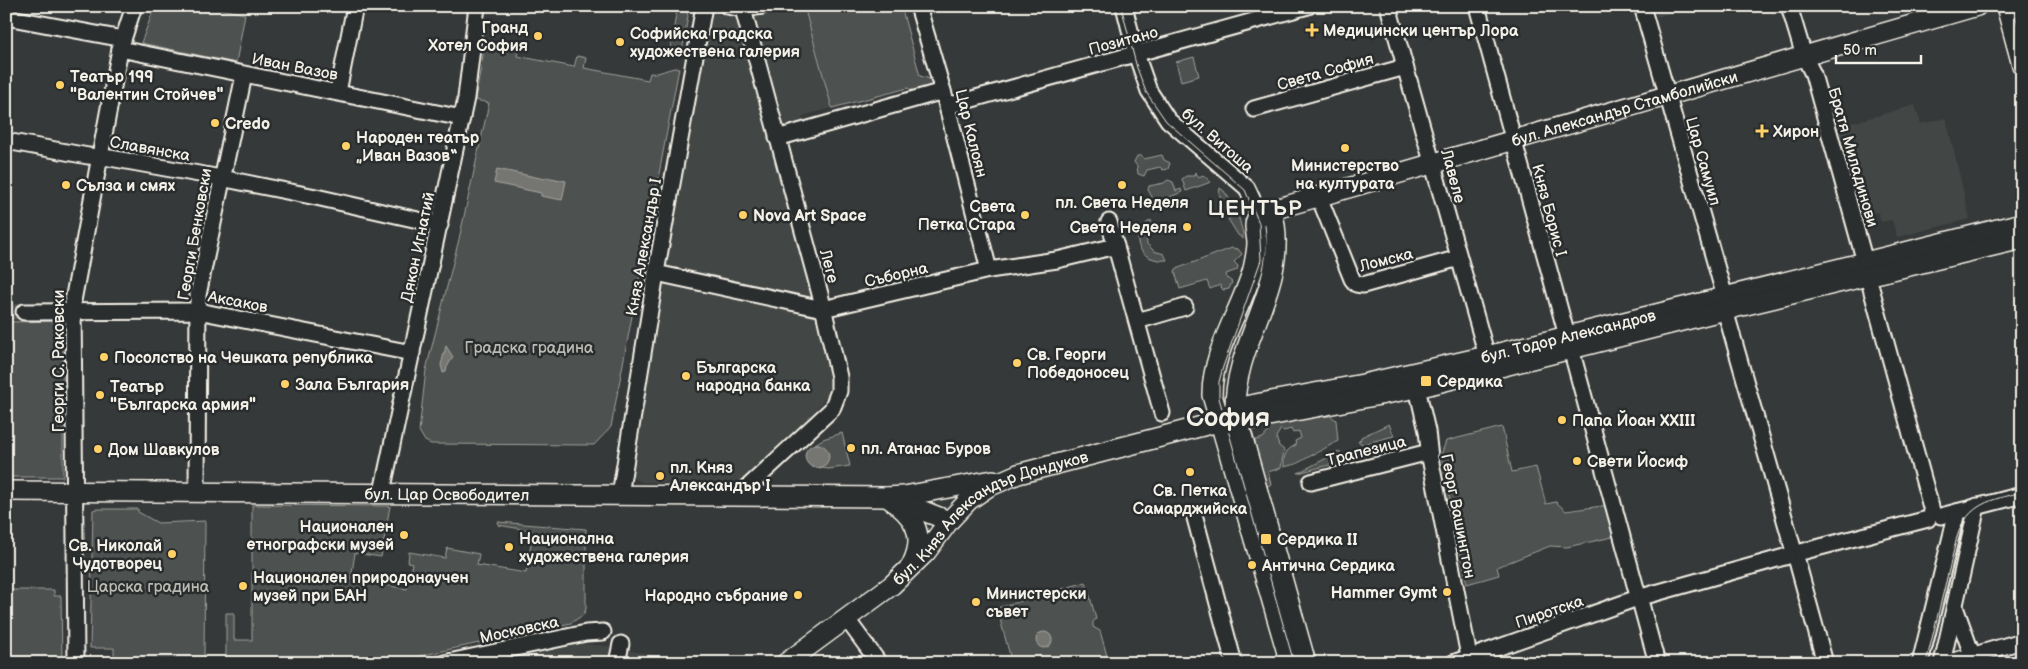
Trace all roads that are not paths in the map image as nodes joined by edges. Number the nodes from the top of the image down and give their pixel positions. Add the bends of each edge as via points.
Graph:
1 (134, 6) edge
2 (355, 6) edge
3 (477, 6) edge
4 (704, 6) edge
5 (727, 6) edge
6 (762, 6) edge
7 (918, 6) edge
8 (1124, 6) edge
9 (1308, 6) edge
10 (1388, 6) edge
11 (1477, 6) edge
12 (1642, 6) edge
13 (1789, 6) edge
14 (1977, 6) edge
15 (2006, 6) edge
16 (743, 9) junction
17 (6, 16) edge
18 (121, 44) junction
19 (1136, 54) junction
20 (1804, 56) junction
21 (2022, 65) edge
22 (1405, 67) junction
23 (244, 74) junction
24 (943, 91) junction
25 (338, 92) junction
26 (1667, 96) junction
27 (947, 106) junction
28 (1254, 109) dead end
29 (462, 118) junction
30 (777, 138) junction
31 (1514, 140) junction
32 (6, 141) edge
33 (100, 157) junction
34 (1433, 164) junction
35 (221, 178) junction
36 (1319, 196) junction
37 (1266, 213) junction
38 (1109, 222) dead end
39 (2022, 223) edge
40 (439, 230) junction
41 (2022, 239) edge
42 (1116, 246) junction
43 (1459, 258) junction
44 (1867, 269) junction
45 (989, 270) junction
46 (656, 273) junction
47 (1725, 304) junction
48 (1186, 307) dead end
49 (823, 309) junction
50 (198, 311) junction
51 (24, 312) tunnel mouth
52 (73, 312) junction
53 (1137, 321) junction
54 (1569, 343) junction
55 (412, 353) junction
56 (1487, 356) junction
57 (1417, 388) junction
58 (1162, 413) dead end
59 (1236, 416) junction
60 (1218, 422) junction
61 (1429, 452) junction
62 (1018, 474) junction
63 (1312, 482) dead end
64 (6, 490) edge
65 (76, 491) junction
66 (197, 491) junction
67 (382, 492) junction
68 (620, 495) junction
69 (2022, 495) edge
70 (738, 496) junction
71 (887, 497) junction
72 (1977, 506) junction
73 (1957, 512) junction
74 (1933, 515) junction
75 (1195, 518) dead end
76 (949, 521) junction
77 (1795, 554) junction
78 (911, 566) junction
79 (1639, 598) junction
80 (1955, 608) junction
81 (846, 618) junction
82 (603, 632) dead end
83 (2022, 641) edge
84 (621, 644) dead end
85 (1467, 659) edge
86 (1974, 659) edge
87 (76, 663) edge
88 (444, 663) edge
89 (617, 663) edge
90 (786, 663) edge
91 (879, 663) edge
92 (1234, 663) edge
93 (1290, 663) edge
94 (1306, 663) edge
95 (1657, 663) edge
96 (1826, 663) edge
97 (1920, 663) edge
98 (1942, 663) edge
99 (1947, 663) edge

1 - 18 street, Георги С. Раковски
2 - 25 street
3 - 29 street, Дякон Игнатий
4 - 46 street, Княз Александър I
5 - 16 street
6 - 16 street
7 - 24 street, Цар Калоян
8 - 19 street, бул. Витоша
9 - 19 street, Позитано
10 - 22 street, Лавеле
11 - 31 street, Княз Борис I
12 - 26 street, Цар Самуил
13 - 20 street, Братя Миладинови
14 - 20 main road, бул. Александър Стамболийски
15 - 21 main road
16 - 30 street, Леге
17 - 18 street, Иван Вазов
18 - 23 street, Иван Вазов
18 - 33 street, Георги С. Раковски
19 - 27 street, Позитано
19 - 37 street, бул. Витоша via 1149,91 1168,120 1247,188
20 - 26 main road, бул. Александър Стамболийски
20 - 44 street, Братя Миладинови via 1812,74
22 - 28 street, Света София
22 - 34 street, Лавеле
23 - 25 street, Иван Вазов
23 - 35 street, Георги Бенковски
24 - 27 street, Цар Калоян
24 - 30 street
25 - 29 street, Иван Вазов
26 - 31 main road, бул. Александър Стамболийски
26 - 47 street, Цар Самуил
27 - 45 street, Цар Калоян
29 - 40 street, Дякон Игнатий
30 - 49 street, Леге
31 - 34 main road, бул. Александър Стамболийски
31 - 54 street, Княз Борис I
32 - 33 street, Славянска
33 - 35 street, Славянска
33 - 52 street, Георги С. Раковски
34 - 36 main road, бул. Александър Стамболийски
34 - 43 street, Лавеле
35 - 40 street, Славянска via 316,197
35 - 50 street, Георги Бенковски via 198,295
36 - 37 main road, бул. Александър Стамболийски
36 - 43 street, Ломска via 1356,284 1363,285
37 - 59 main road via 1278,245 1275,268 1240,370
37 - 60 main road via 1254,225 1257,245 1252,271 1213,375 1212,395
38 - 42 street
39 - 44 main road, бул. Тодор Александров
40 - 55 street, Дякон Игнатий
41 - 44 main road, бул. Тодор Александров
42 - 45 street, Съборна via 1057,260
42 - 53 street
43 - 56 street, Лавеле
44 - 47 main road, бул. Тодор Александров
44 - 74 street, Братя Миладинови
45 - 49 street, Съборна
46 - 49 street, Съборна
46 - 68 street, Княз Александър I
47 - 54 main road, бул. Тодор Александров
47 - 77 street, Цар Самуил
48 - 53 street
49 - 70 street, Леге via 839,378 836,401
50 - 52 street, Аксаков
50 - 55 street, Аксаков
50 - 66 street, Георги Бенковски
51 - 52 street, Аксаков
52 - 65 street, Георги С. Раковски
53 - 58 street
54 - 56 main road, бул. Тодор Александров
54 - 57 main road, бул. Тодор Александров
54 - 79 street, Княз Борис I
55 - 67 street, Дякон Игнатий
56 - 59 main road, бул. Тодор Александров via 1250,405
57 - 59 main road, бул. Тодор Александров
57 - 61 street, Георг Вашингтон
59 - 60 main road, бул. Тодор Александров
59 - 94 main road
60 - 62 main road, бул. Княз Александър Дондуков
60 - 93 main road
61 - 63 street, Трапезица
61 - 85 street, Георг Вашингтон
62 - 71 main road, бул. Цар Освободител
62 - 76 main road, бул. Княз Александър Дондуков via 978,493
64 - 65 main road, бул. Цар Освободител
65 - 66 main road, бул. Цар Освободител
65 - 87 street, Георги С. Раковски
66 - 67 main road, бул. Цар Освободител
67 - 68 main road, бул. Цар Освободител
68 - 70 main road, бул. Цар Освободител
69 - 72 street, Пиротска
70 - 71 main road, бул. Цар Освободител
71 - 76 main road, бул. Цар Освободител
71 - 78 main road via 901,506 917,530 919,544
72 - 73 street, Пиротска
72 - 80 street
73 - 74 street, Пиротска
73 - 97 street
74 - 77 street, Пиротска
75 - 92 street
76 - 78 main road, бул. Княз Александър Дондуков
77 - 79 street, Пиротска
77 - 96 street, Цар Самуил
78 - 81 main road, бул. Княз Александър Дондуков via 892,585
79 - 85 street, Пиротска
79 - 95 street, Княз Борис I
80 - 86 street
80 - 98 street
81 - 90 main road, бул. Княз Александър Дондуков
81 - 91 street
82 - 88 street, Московска
83 - 86 street
84 - 89 street
86 - 99 street

